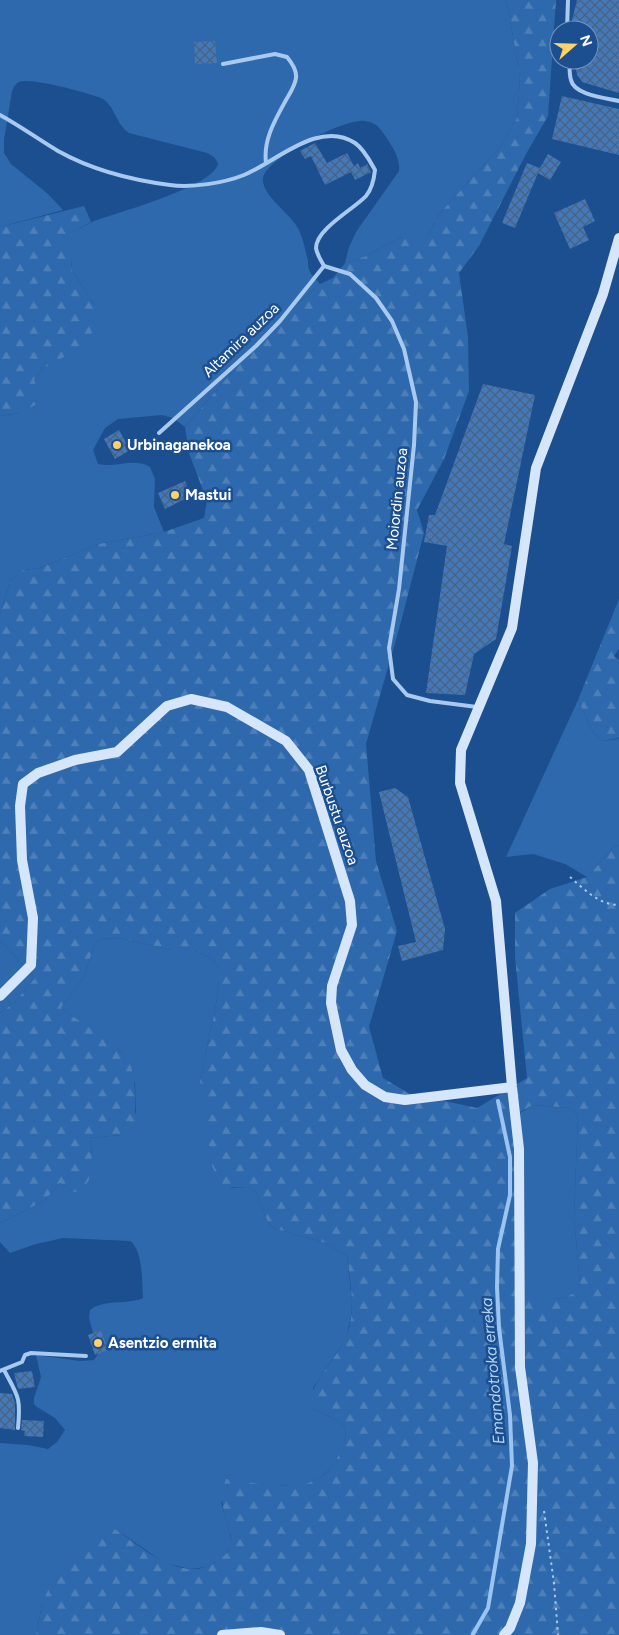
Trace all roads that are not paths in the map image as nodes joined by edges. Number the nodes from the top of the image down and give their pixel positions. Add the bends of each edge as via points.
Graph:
1 (568, 0) edge
2 (568, 20) edge
3 (224, 64) dead end
4 (570, 70) edge
5 (619, 101) edge
6 (0, 115) edge
7 (266, 163) junction
8 (619, 238) edge
9 (324, 266) junction
10 (159, 433) dead end
11 (479, 707) junction
12 (0, 996) edge
13 (512, 1087) junction
14 (86, 1356) dead end
15 (2, 1370) edge
16 (18, 1428) dead end
17 (222, 1635) edge
18 (280, 1635) edge
19 (504, 1635) edge

1 - 2 lane
3 - 7 lane via 275,54 287,57 294,68 296,79 266,144
4 - 5 lane via 571,82 577,90
6 - 7 lane via 59,151 102,171 171,185 204,185 244,175
7 - 9 lane via 309,140 332,137 346,138 356,144 375,170 367,195 319,236 316,246
8 - 11 street via 604,294 536,468 512,628
9 - 10 lane, Altamira auzoa via 256,346
9 - 11 lane, Moiordin auzoa via 350,274 382,306 404,349 416,402 399,589 389,648 393,679 407,695
11 - 13 street via 461,750 460,784 496,901
12 - 13 street, Burbustu auzoa via 31,965 33,918 22,860 20,806 23,784 38,773 75,760 117,752 167,706 191,699 227,707 286,741 309,770 350,901 352,925 332,986 331,1003 341,1050 352,1070 365,1085 385,1097 405,1100
13 - 19 street via 520,1149 520,1367 533,1463 531,1544 520,1603
14 - 15 lane via 31,1353 25,1355 22,1362
15 - 16 lane via 20,1401
17 - 18 street via 261,1632

